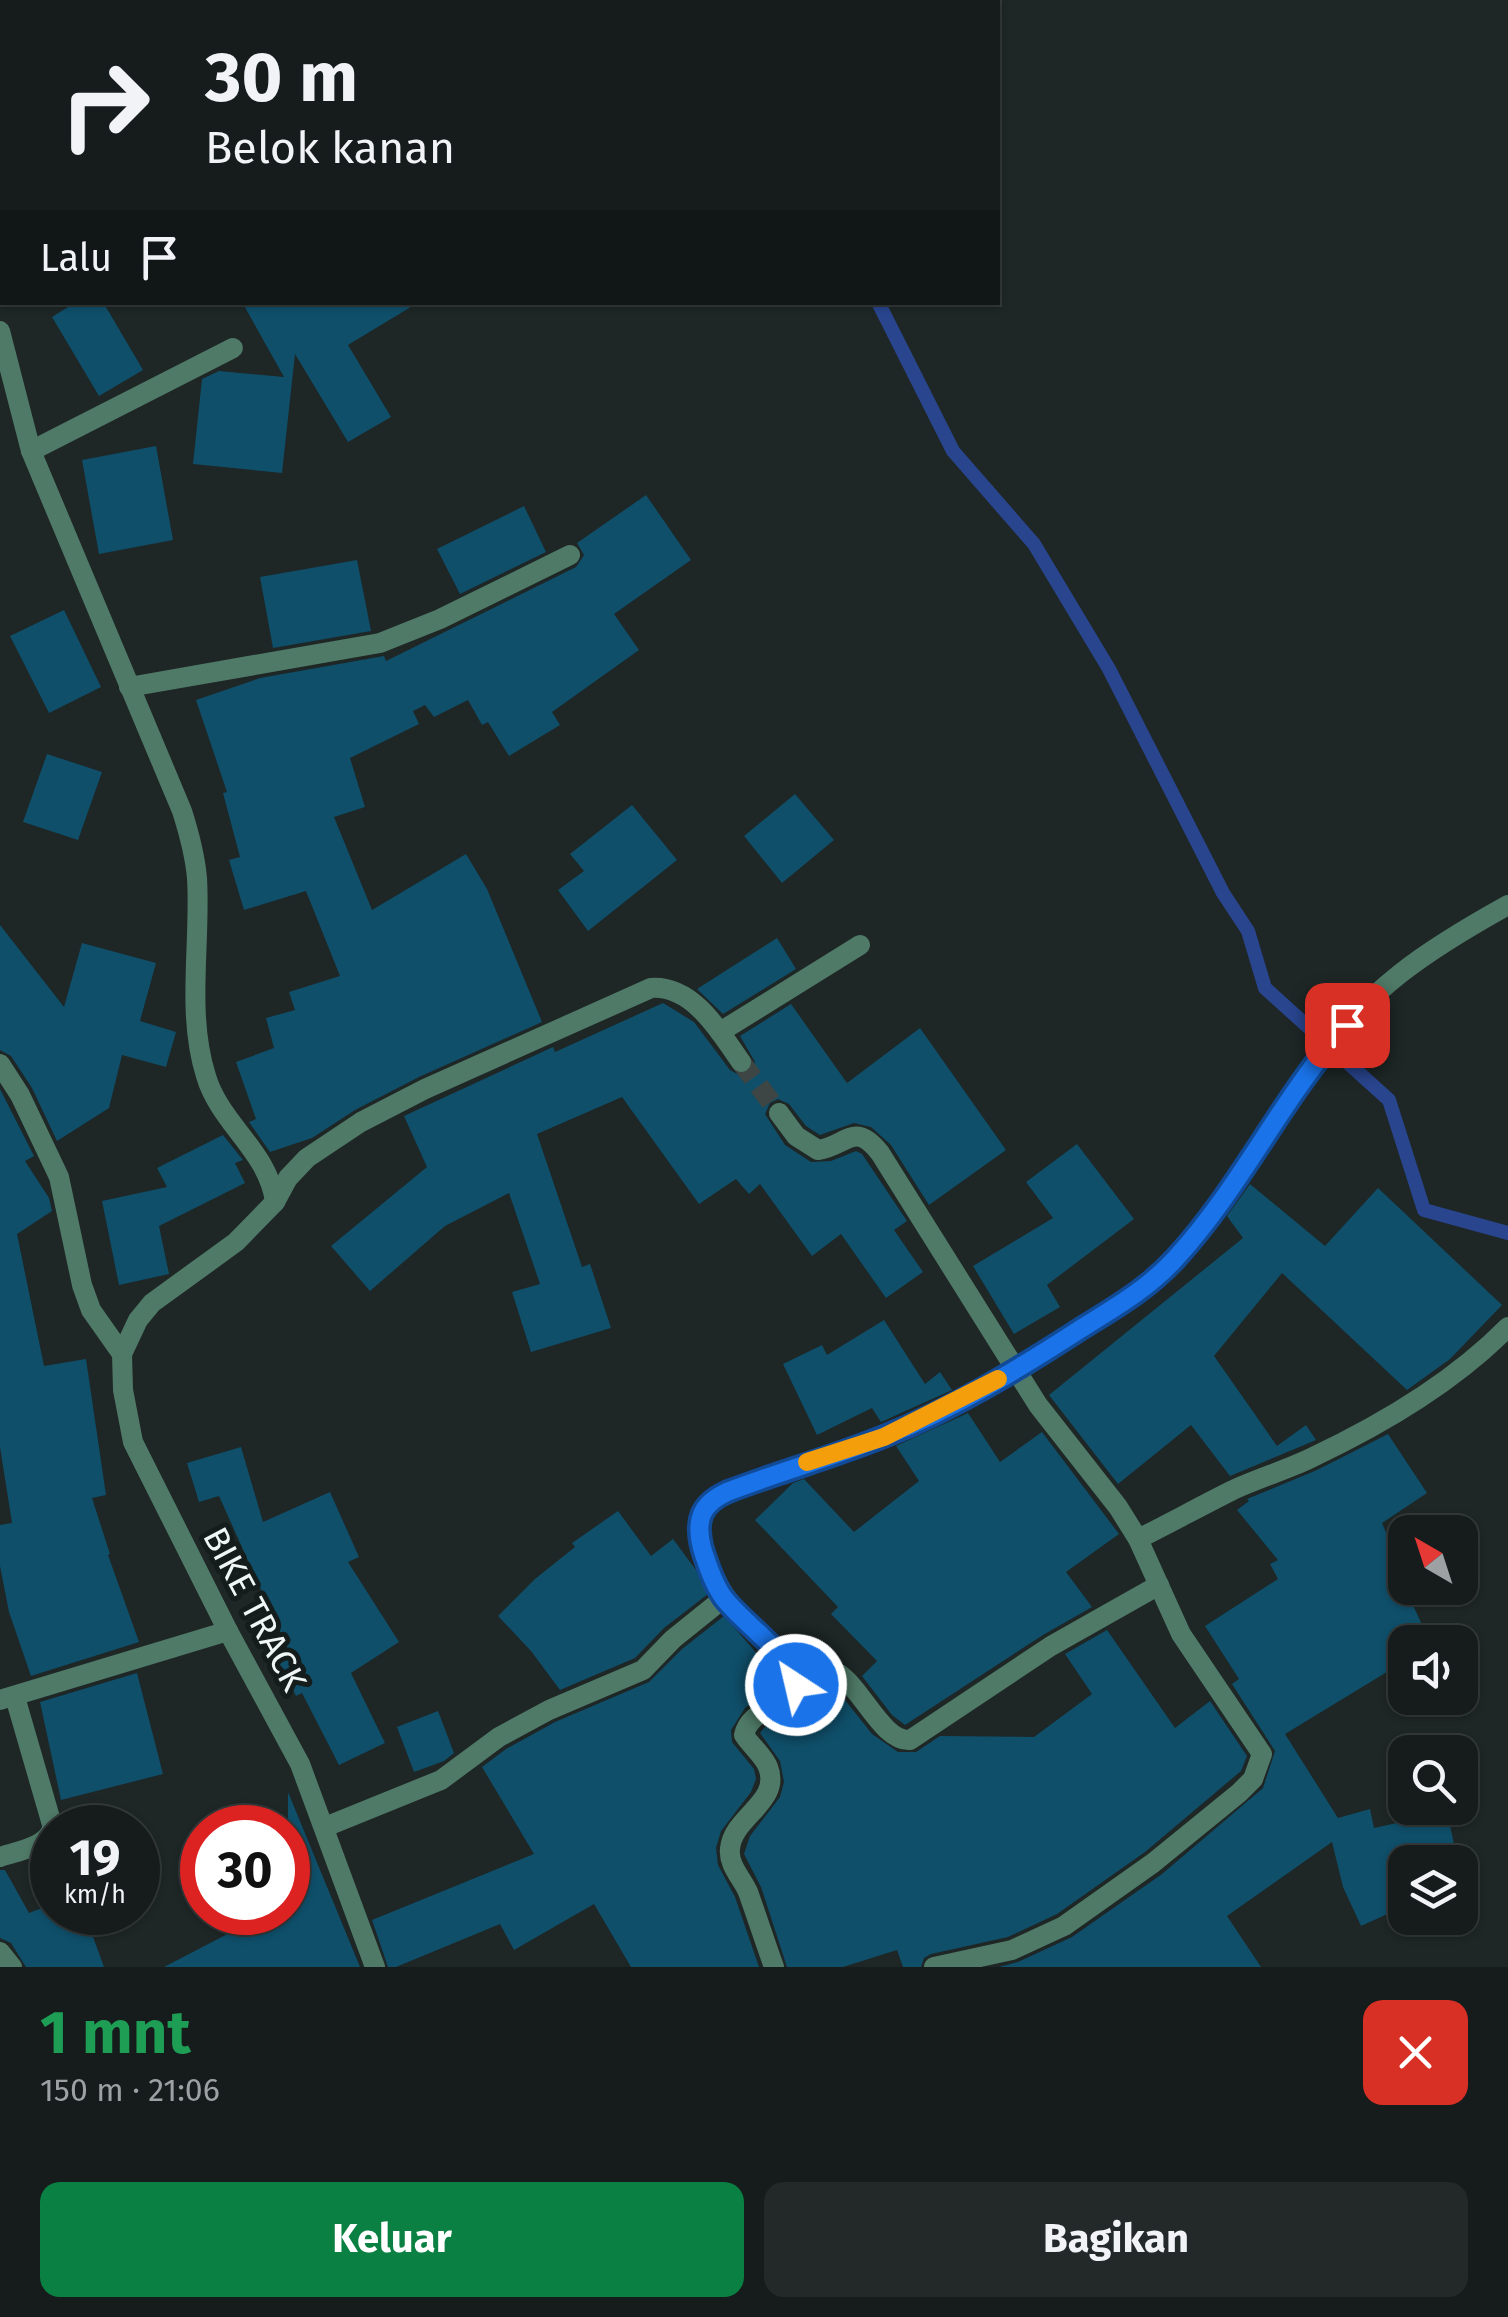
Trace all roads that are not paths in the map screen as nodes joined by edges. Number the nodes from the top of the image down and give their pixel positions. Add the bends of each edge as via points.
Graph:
1 (0, 331) edge
2 (232, 348) dead end
3 (31, 451) junction
4 (570, 555) dead end
5 (129, 687) junction
6 (1508, 905) edge
7 (860, 945) dead end
8 (720, 1032) junction
9 (742, 1062) tunnel mouth
10 (0, 1064) edge
11 (778, 1112) tunnel mouth
12 (275, 1202) junction
13 (1508, 1327) edge
14 (122, 1354) junction
15 (1016, 1370) junction
16 (1138, 1539) junction
17 (1159, 1584) junction
18 (724, 1598) junction
19 (228, 1631) junction
20 (797, 1679) junction
21 (8, 1698) edge
22 (45, 1805) edge
23 (325, 1827) junction
24 (30, 1847) edge
25 (0, 1857) edge
26 (0, 1952) edge
27 (12, 1967) edge
28 (375, 1967) edge
29 (774, 1967) edge
30 (934, 1967) edge

1 - 3 street
2 - 3 street
3 - 5 street
4 - 5 street via 380,642
5 - 12 street via 193,847 197,1015 206,1077 262,1162
6 - 15 street via 1378,990 1322,1053 1174,1261 1130,1299
7 - 8 street
8 - 9 street
8 - 12 street via 679,992 638,992 361,1122 307,1158
10 - 14 street via 59,1177 91,1310
11 - 15 street via 796,1136 818,1150 855,1136 873,1144
12 - 14 street via 236,1242 152,1303
13 - 16 street via 1422,1396 1355,1436
14 - 19 street, BIKE TRACK via 134,1442
15 - 16 street
15 - 18 street via 884,1437 715,1498 702,1511 698,1530
16 - 17 street
17 - 20 street via 1050,1646 910,1740 890,1732 838,1674
17 - 30 street via 1196,1661 1262,1754 1253,1779 1064,1926 1012,1950
18 - 20 street
18 - 23 street via 643,1670 499,1737 441,1780
19 - 21 street
19 - 23 street, BIKE TRACK via 300,1764
20 - 29 street via 793,1691 745,1728 769,1769 770,1784 730,1848
21 - 22 street
23 - 28 street, BIKE TRACK
24 - 25 street
26 - 27 street

